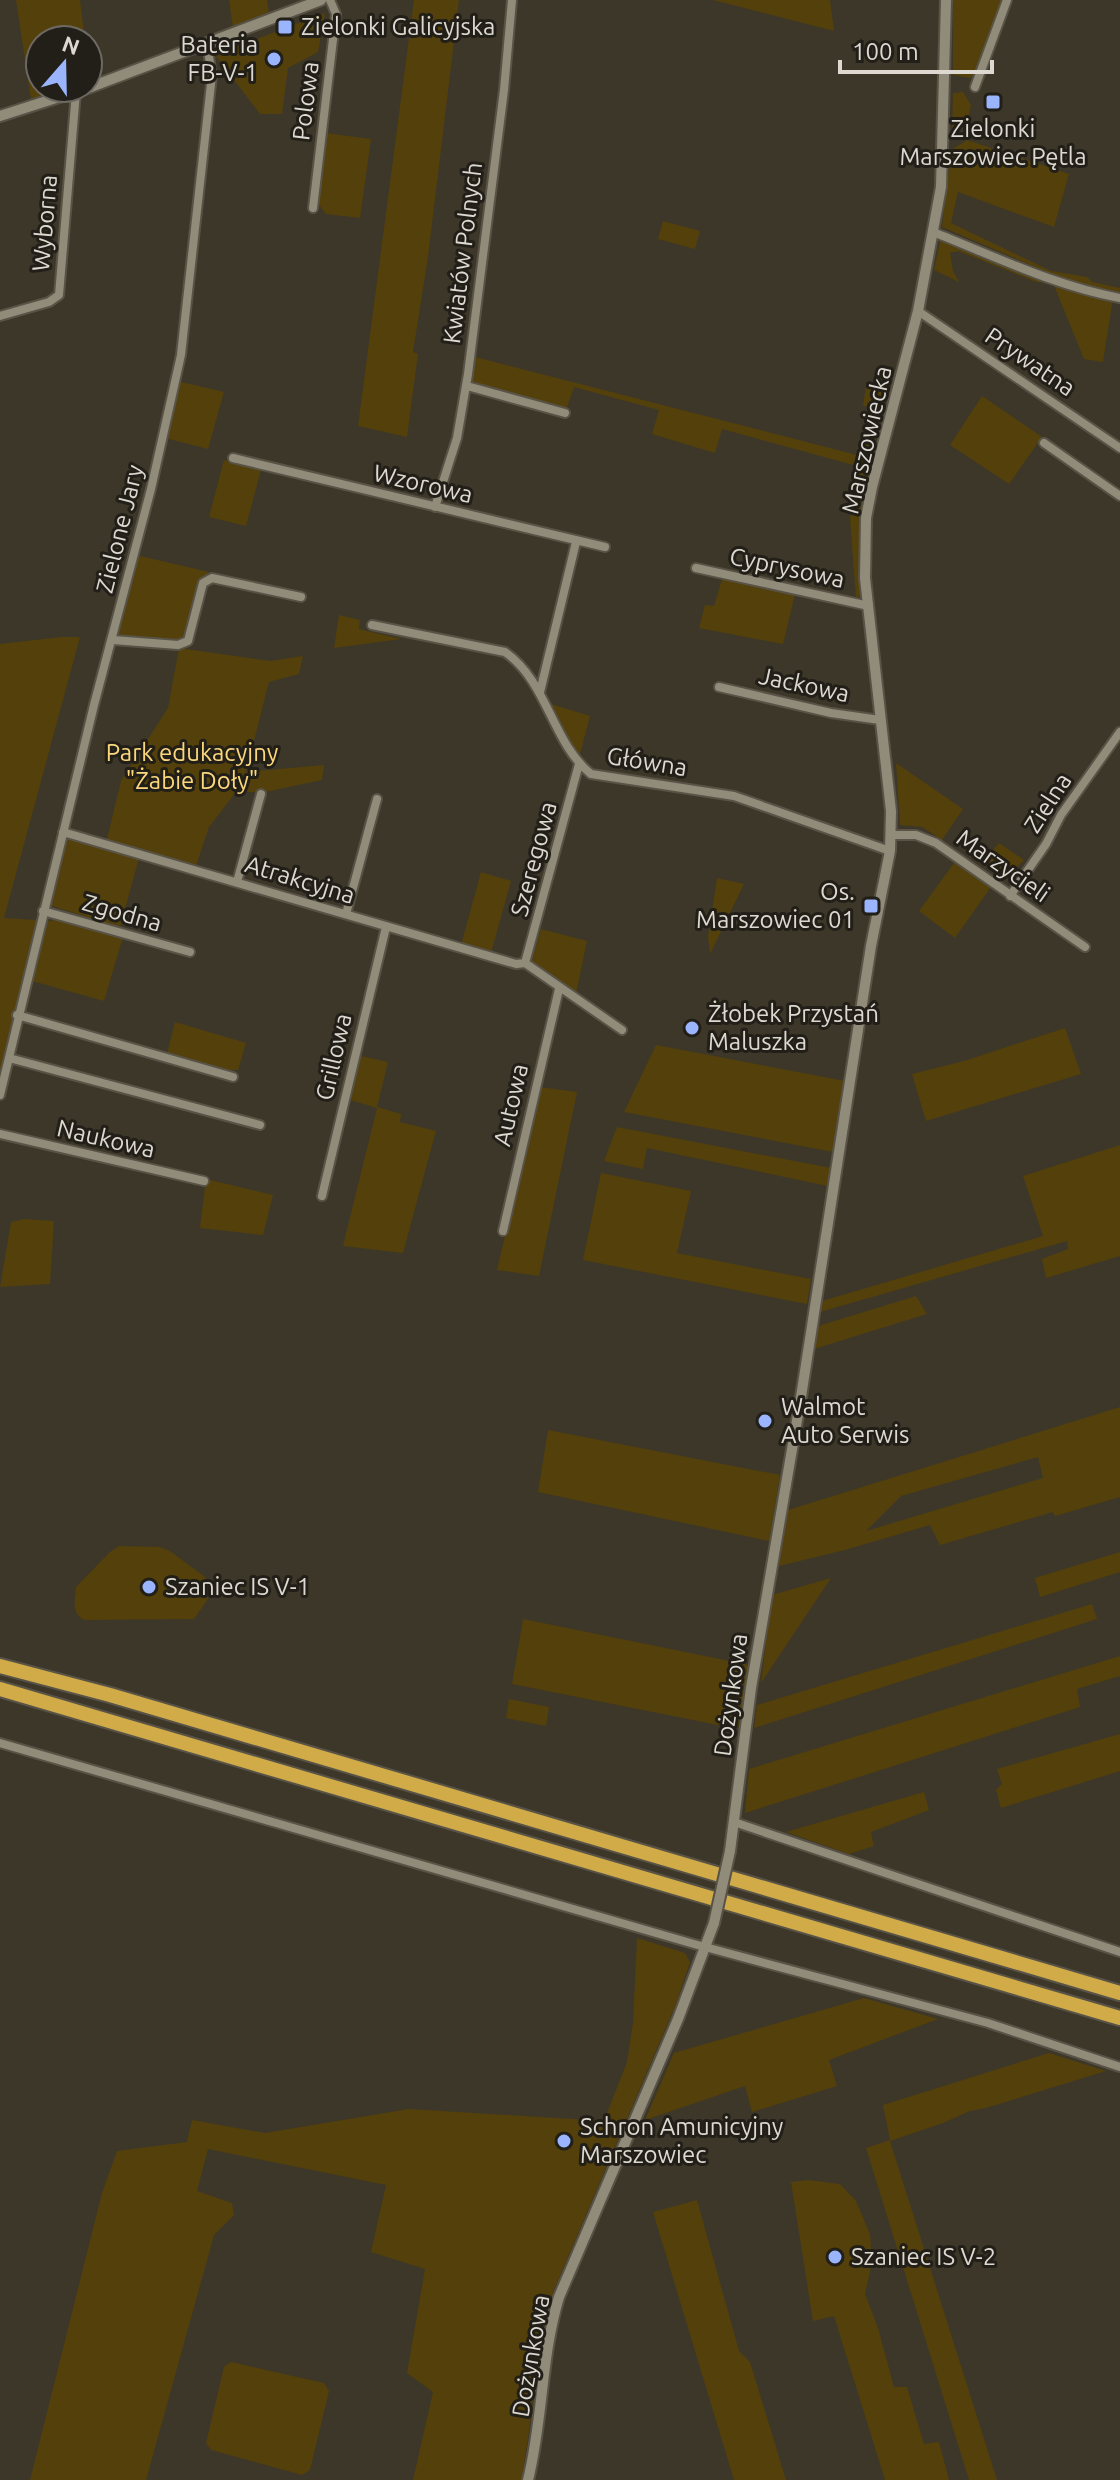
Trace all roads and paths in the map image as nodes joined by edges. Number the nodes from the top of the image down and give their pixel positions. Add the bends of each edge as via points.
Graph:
1 (321, 0) edge
2 (330, 0) edge
3 (512, 0) edge
4 (946, 0) edge
5 (1007, 0) edge
6 (207, 45) junction
7 (104, 82) edge
8 (975, 87) dead end
9 (37, 104) edge
10 (82, 104) edge
11 (0, 116) edge
12 (313, 208) dead end
13 (933, 232) junction
14 (1120, 298) edge
15 (918, 311) junction
16 (0, 316) edge
17 (467, 386) junction
18 (565, 413) dead end
19 (1044, 443) dead end
20 (1120, 448) edge
21 (233, 458) dead end
22 (1120, 496) edge
23 (435, 507) junction
24 (576, 542) junction
25 (605, 547) dead end
26 (696, 568) dead end
27 (301, 597) dead end
28 (869, 606) junction
29 (372, 625) dead end
30 (113, 640) junction
31 (719, 687) dead end
32 (540, 692) junction
33 (880, 720) junction
34 (1120, 732) edge
35 (579, 764) junction
36 (261, 794) dead end
37 (377, 799) dead end
38 (63, 832) junction
39 (892, 835) junction
40 (890, 851) junction
41 (237, 882) junction
42 (882, 890) joint
43 (1010, 896) junction
44 (43, 911) junction
45 (346, 914) junction
46 (386, 927) junction
47 (1085, 947) dead end
48 (190, 952) dead end
49 (525, 963) junction
50 (559, 989) junction
51 (17, 1015) junction
52 (622, 1030) dead end
53 (9, 1058) junction
54 (233, 1077) dead end
55 (0, 1095) edge
56 (260, 1125) dead end
57 (0, 1134) edge
58 (204, 1181) dead end
59 (322, 1196) dead end
60 (503, 1231) dead end
61 (0, 1666) edge
62 (0, 1689) edge
63 (0, 1743) edge
64 (734, 1822) junction
65 (706, 1947) junction
66 (1120, 1952) edge
67 (1120, 1993) edge
68 (1120, 2018) edge
69 (1120, 2067) edge
70 (528, 2480) edge

1 - 6 street
2 - 12 street, Polowa via 336,14
3 - 17 street, Kwiatów Polnych
4 - 13 street, Marszowiecka via 941,187
5 - 8 street
6 - 7 street
6 - 30 street, Zielone Jary via 212,75 181,355
9 - 11 street
10 - 16 street, Wyborna via 59,295
13 - 14 street via 1047,278
13 - 15 street, Marszowiecka
15 - 20 street, Prywatna
15 - 28 street, Marszowiecka via 866,518
17 - 18 street
17 - 23 street, Kwiatów Polnych
19 - 22 street
21 - 23 street, Wzorowa
23 - 24 street, Wzorowa
24 - 25 street, Wzorowa
24 - 32 street
26 - 28 street, Cyprysowa
27 - 30 street via 212,578 203,583 188,641 178,645
28 - 33 street, Marszowiecka
29 - 32 street, Główna via 505,652 522,665
30 - 38 street, Zielone Jary
31 - 33 street, Jackowa
32 - 35 street, Główna
33 - 39 street, Marszowiecka
34 - 43 street, Zielna
35 - 40 street, Główna via 591,774 734,796
35 - 49 street, Szeregowa
36 - 41 street
37 - 45 street
38 - 41 street, Atrakcyjna
38 - 44 street, Zielone Jary
39 - 40 street, Marszowiecka
39 - 43 street, Marzycieli via 916,835 936,843
40 - 42 street, Marszowiecka
41 - 45 street, Atrakcyjna
42 - 64 street, Dożynkowa via 751,1688
43 - 47 street, Marzycieli
44 - 48 street, Zgodna
44 - 51 street, Zielone Jary
45 - 46 street, Atrakcyjna
46 - 49 street, Atrakcyjna
46 - 59 street, Grillowa
49 - 50 street
50 - 52 street
50 - 60 street, Autowa
51 - 53 street, Zielone Jary
51 - 54 street
53 - 55 street, Zielone Jary
53 - 56 street
57 - 58 street, Naukowa
61 - 67 highway
62 - 68 highway
63 - 65 street
64 - 65 street, Dożynkowa, bridge
64 - 66 street
65 - 69 street via 988,2023
65 - 70 street, Dożynkowa via 559,2297

